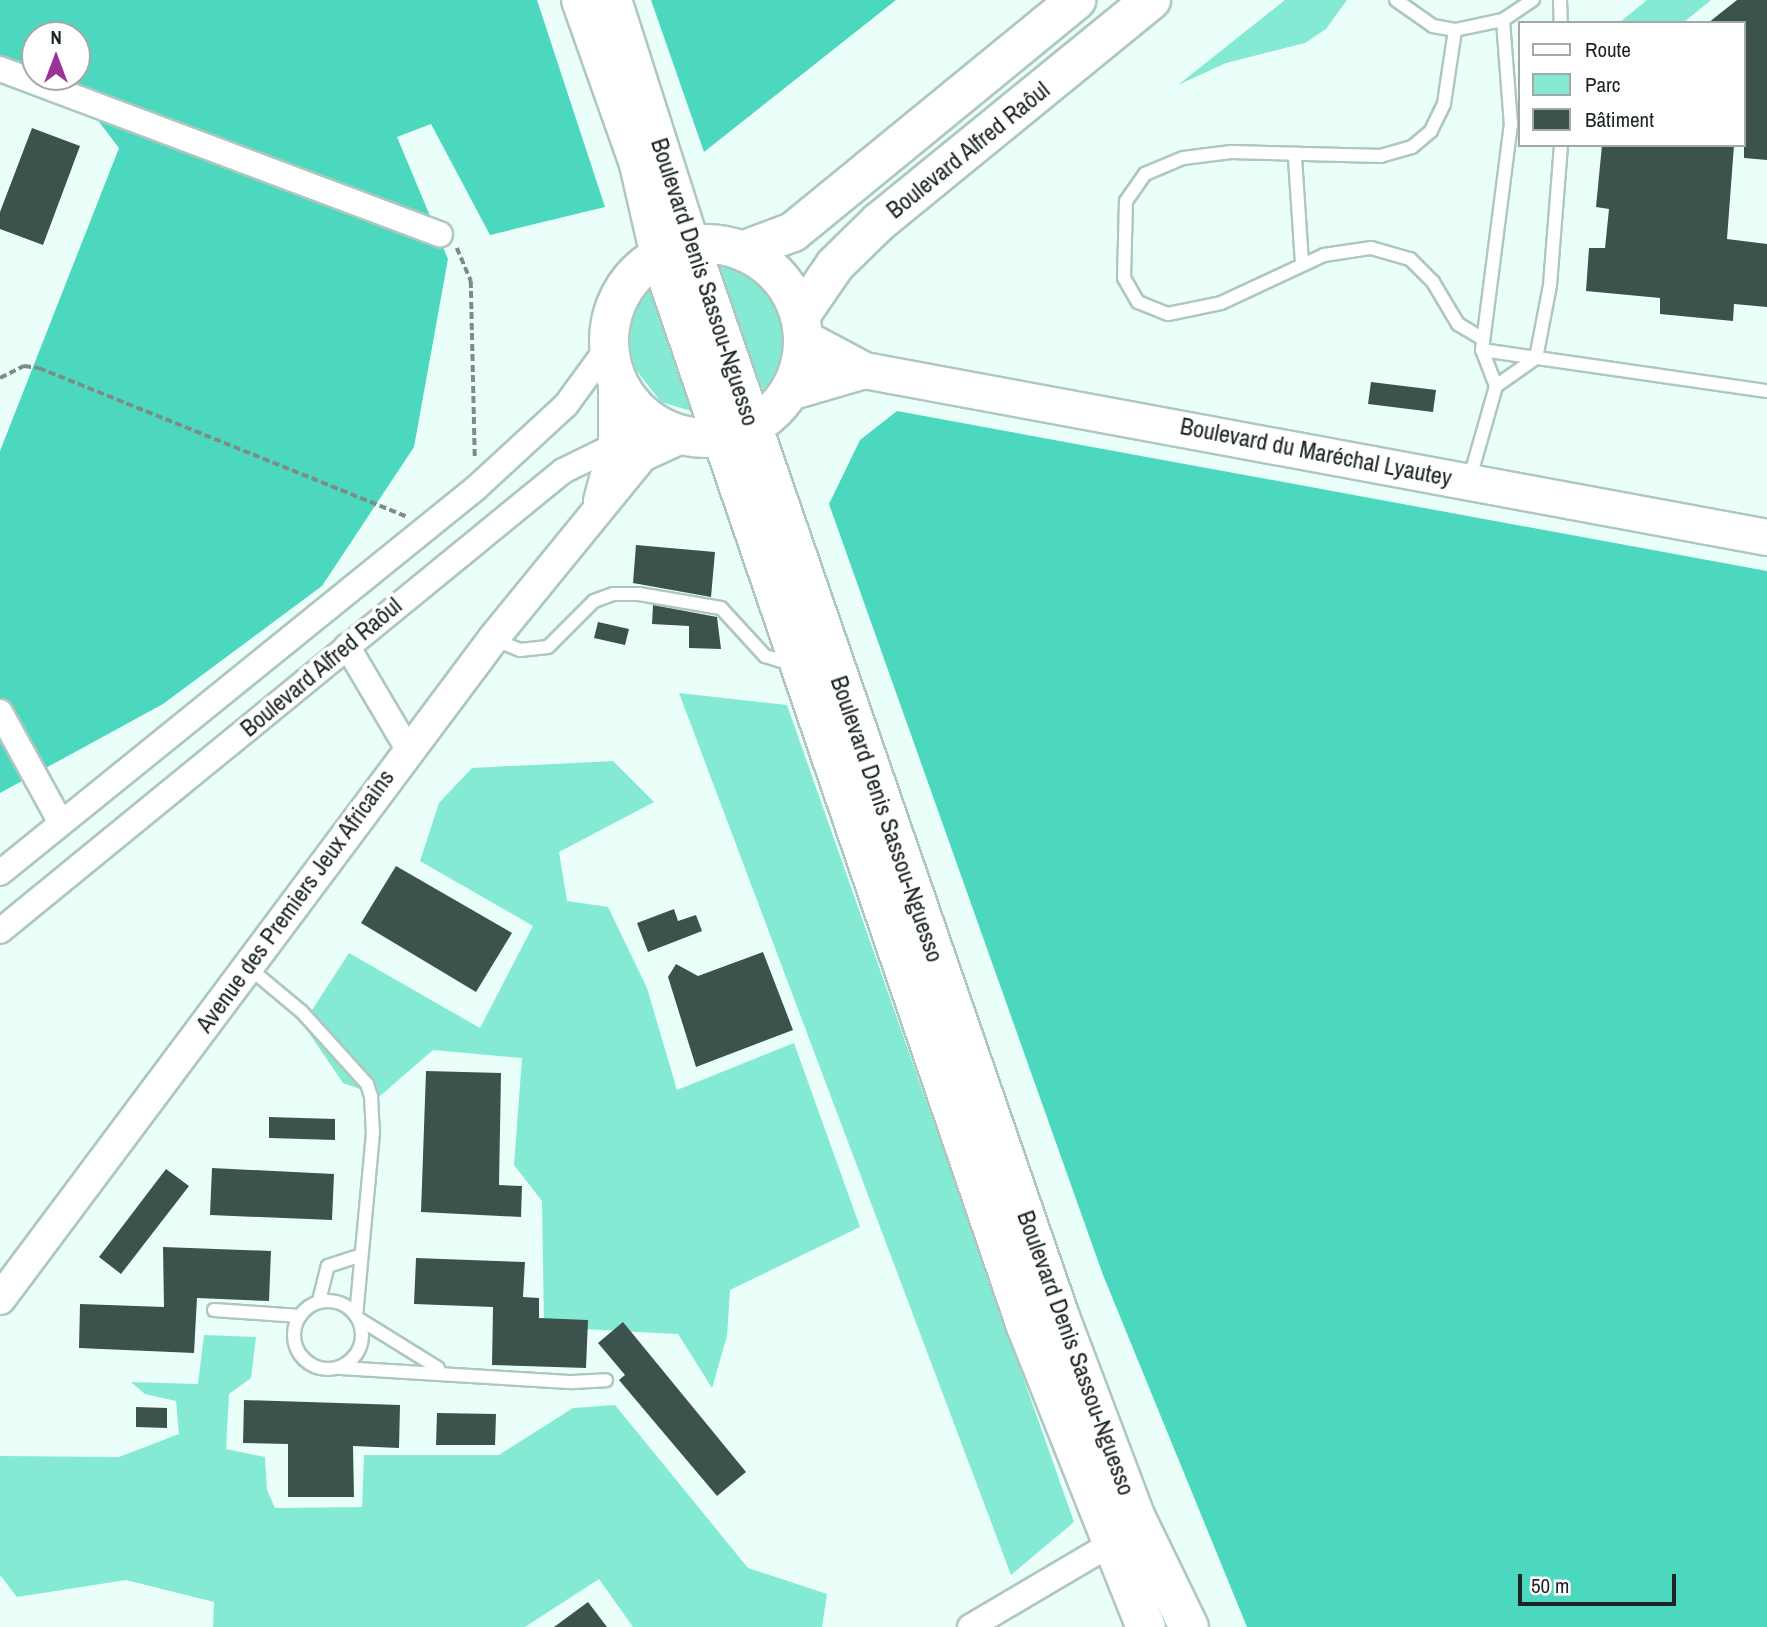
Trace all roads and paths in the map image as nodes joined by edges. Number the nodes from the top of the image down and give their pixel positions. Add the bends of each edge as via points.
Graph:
1 (581, 0) edge
2 (612, 0) edge
3 (1076, 0) edge
4 (1152, 0) edge
5 (1396, 0) edge
6 (1533, 0) edge
7 (1560, 0) edge
8 (1503, 20) junction
9 (1561, 21) edge
10 (1455, 30) junction
11 (0, 69) edge
12 (1561, 147) edge
13 (1295, 158) junction
14 (440, 234) joint
15 (675, 250) junction
16 (742, 251) junction
17 (1301, 264) junction
18 (802, 327) junction
19 (1482, 345) junction
20 (1536, 358) junction
21 (611, 359) junction
22 (864, 370) junction
23 (0, 377) edge
24 (1496, 386) junction
25 (1767, 391) edge
26 (789, 392) junction
27 (704, 431) junction
28 (614, 445) junction
29 (1469, 482) junction
30 (476, 488) junction
31 (597, 508) junction
32 (431, 526) junction
33 (1767, 537) edge
34 (493, 639) junction
35 (346, 646) junction
36 (799, 666) junction
37 (0, 712) edge
38 (408, 749) junction
39 (60, 821) junction
40 (0, 873) edge
41 (0, 931) edge
42 (248, 967) junction
43 (359, 1256) junction
44 (0, 1299) edge
45 (319, 1301) junction
46 (214, 1310) dead end
47 (300, 1315) junction
48 (357, 1317) junction
49 (341, 1368) junction
50 (449, 1372) junction
51 (606, 1380) dead end
52 (1109, 1545) junction
53 (970, 1627) edge
54 (1146, 1627) edge
55 (1189, 1627) edge

1 - 15 main road, Boulevard Denis Sassou-Nguesso
2 - 15 main road, Boulevard Denis Sassou-Nguesso
3 - 16 main road, Boulevard Alfred Raôul via 793,232
4 - 18 main road, Boulevard Alfred Raôul via 880,222 835,265
5 - 10 lane via 1433,26
6 - 8 lane
7 - 9 lane
8 - 10 lane
8 - 19 lane via 1511,125
10 - 13 lane via 1444,104 1431,131 1412,147 1381,156
11 - 14 street
12 - 20 lane via 1550,285
13 - 17 lane
13 - 17 lane via 1231,152 1183,158 1145,174 1126,201 1124,278 1138,302 1168,314 1221,303
14 - 30 path via 456,245 471,281
15 - 16 main road
15 - 21 main road via 621,294
15 - 27 main road, Boulevard Denis Sassou-Nguesso
16 - 18 main road via 768,266 788,288
17 - 19 lane via 1348,248 1371,248 1410,259 1433,282 1458,324
18 - 22 main road, Boulevard du Maréchal Lyautey
18 - 26 main road, Boulevard Alfred Raôul
19 - 20 lane
19 - 24 lane
20 - 24 lane
20 - 25 lane
21 - 27 main road via 624,392
21 - 28 street, Avenue des Premiers Jeux Africains
21 - 30 street, Boulevard Alfred Raôul
22 - 26 main road, Boulevard du Maréchal Lyautey
22 - 29 main road, Boulevard du Maréchal Lyautey
23 - 32 path via 24,366 39,368
24 - 29 lane
26 - 27 main road
27 - 28 street, Boulevard Alfred Raôul
27 - 31 street, Avenue des Premiers Jeux Africains via 642,456
27 - 36 main road, Boulevard Denis Sassou-Nguesso
27 - 55 main road, Boulevard Denis Sassou-Nguesso via 1060,1317 1136,1518
28 - 31 street, Avenue des Premiers Jeux Africains
28 - 35 street, Boulevard Alfred Raôul via 563,471
29 - 33 main road, Boulevard du Maréchal Lyautey
30 - 32 street, Boulevard Alfred Raôul
31 - 34 street, Avenue des Premiers Jeux Africains
32 - 39 street, Boulevard Alfred Raôul
34 - 36 lane via 520,650 548,647 594,601 613,594 639,594 721,608 765,656
34 - 38 street, Avenue des Premiers Jeux Africains
35 - 38 street
35 - 41 street, Boulevard Alfred Raôul
36 - 52 main road, Boulevard Denis Sassou-Nguesso via 1026,1326
37 - 39 street
38 - 42 street, Avenue des Premiers Jeux Africains
39 - 40 street, Boulevard Alfred Raôul
42 - 43 lane via 302,1012 367,1084 373,1133
42 - 44 street, Avenue des Premiers Jeux Africains
43 - 45 lane via 328,1266
43 - 48 lane
45 - 47 lane
45 - 48 lane via 335,1302
46 - 47 lane
47 - 49 lane via 294,1340 305,1362 329,1370
48 - 49 lane via 361,1347
48 - 50 lane via 424,1363
49 - 50 lane
50 - 51 lane via 538,1381
52 - 53 street
52 - 54 main road, Boulevard Denis Sassou-Nguesso

